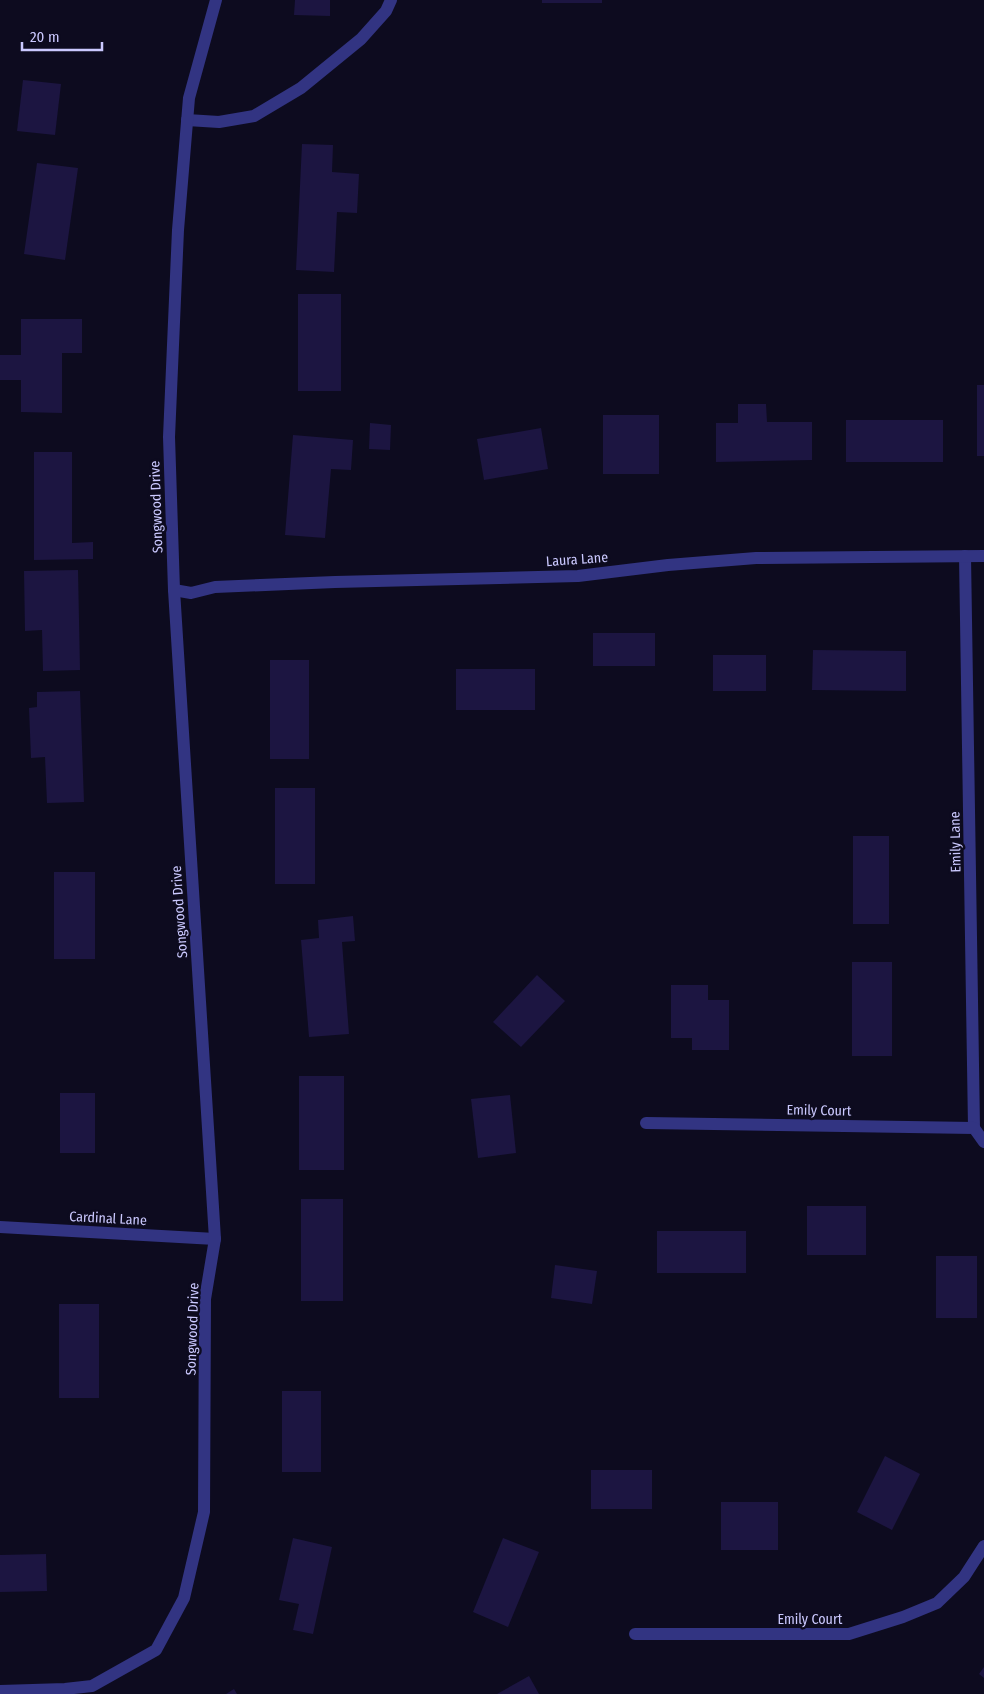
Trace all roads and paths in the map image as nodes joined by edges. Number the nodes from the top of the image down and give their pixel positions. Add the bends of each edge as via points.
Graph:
1 (216, 0) edge
2 (391, 0) edge
3 (187, 120) junction
4 (965, 556) junction
5 (984, 556) edge
6 (174, 590) junction
7 (646, 1123) dead end
8 (974, 1128) junction
9 (984, 1142) edge
10 (0, 1227) edge
11 (215, 1239) junction
12 (984, 1546) edge
13 (635, 1634) dead end
14 (0, 1691) edge

1 - 3 street, Songwood Drive via 189,98
2 - 3 street via 386,11 361,39 301,88 254,116 219,122
3 - 6 street, Songwood Drive via 178,230 169,437
4 - 5 street, Laura Lane
4 - 6 street, Laura Lane via 756,558 578,576 215,587 191,593
4 - 8 street, Emily Lane
6 - 11 street, Songwood Drive
7 - 8 street, Emily Court
8 - 9 street
10 - 11 street, Cardinal Lane
11 - 14 street, Songwood Drive via 206,1299 204,1512 184,1598 156,1650 92,1686
12 - 13 street, Emily Court via 964,1577 937,1603 849,1634

